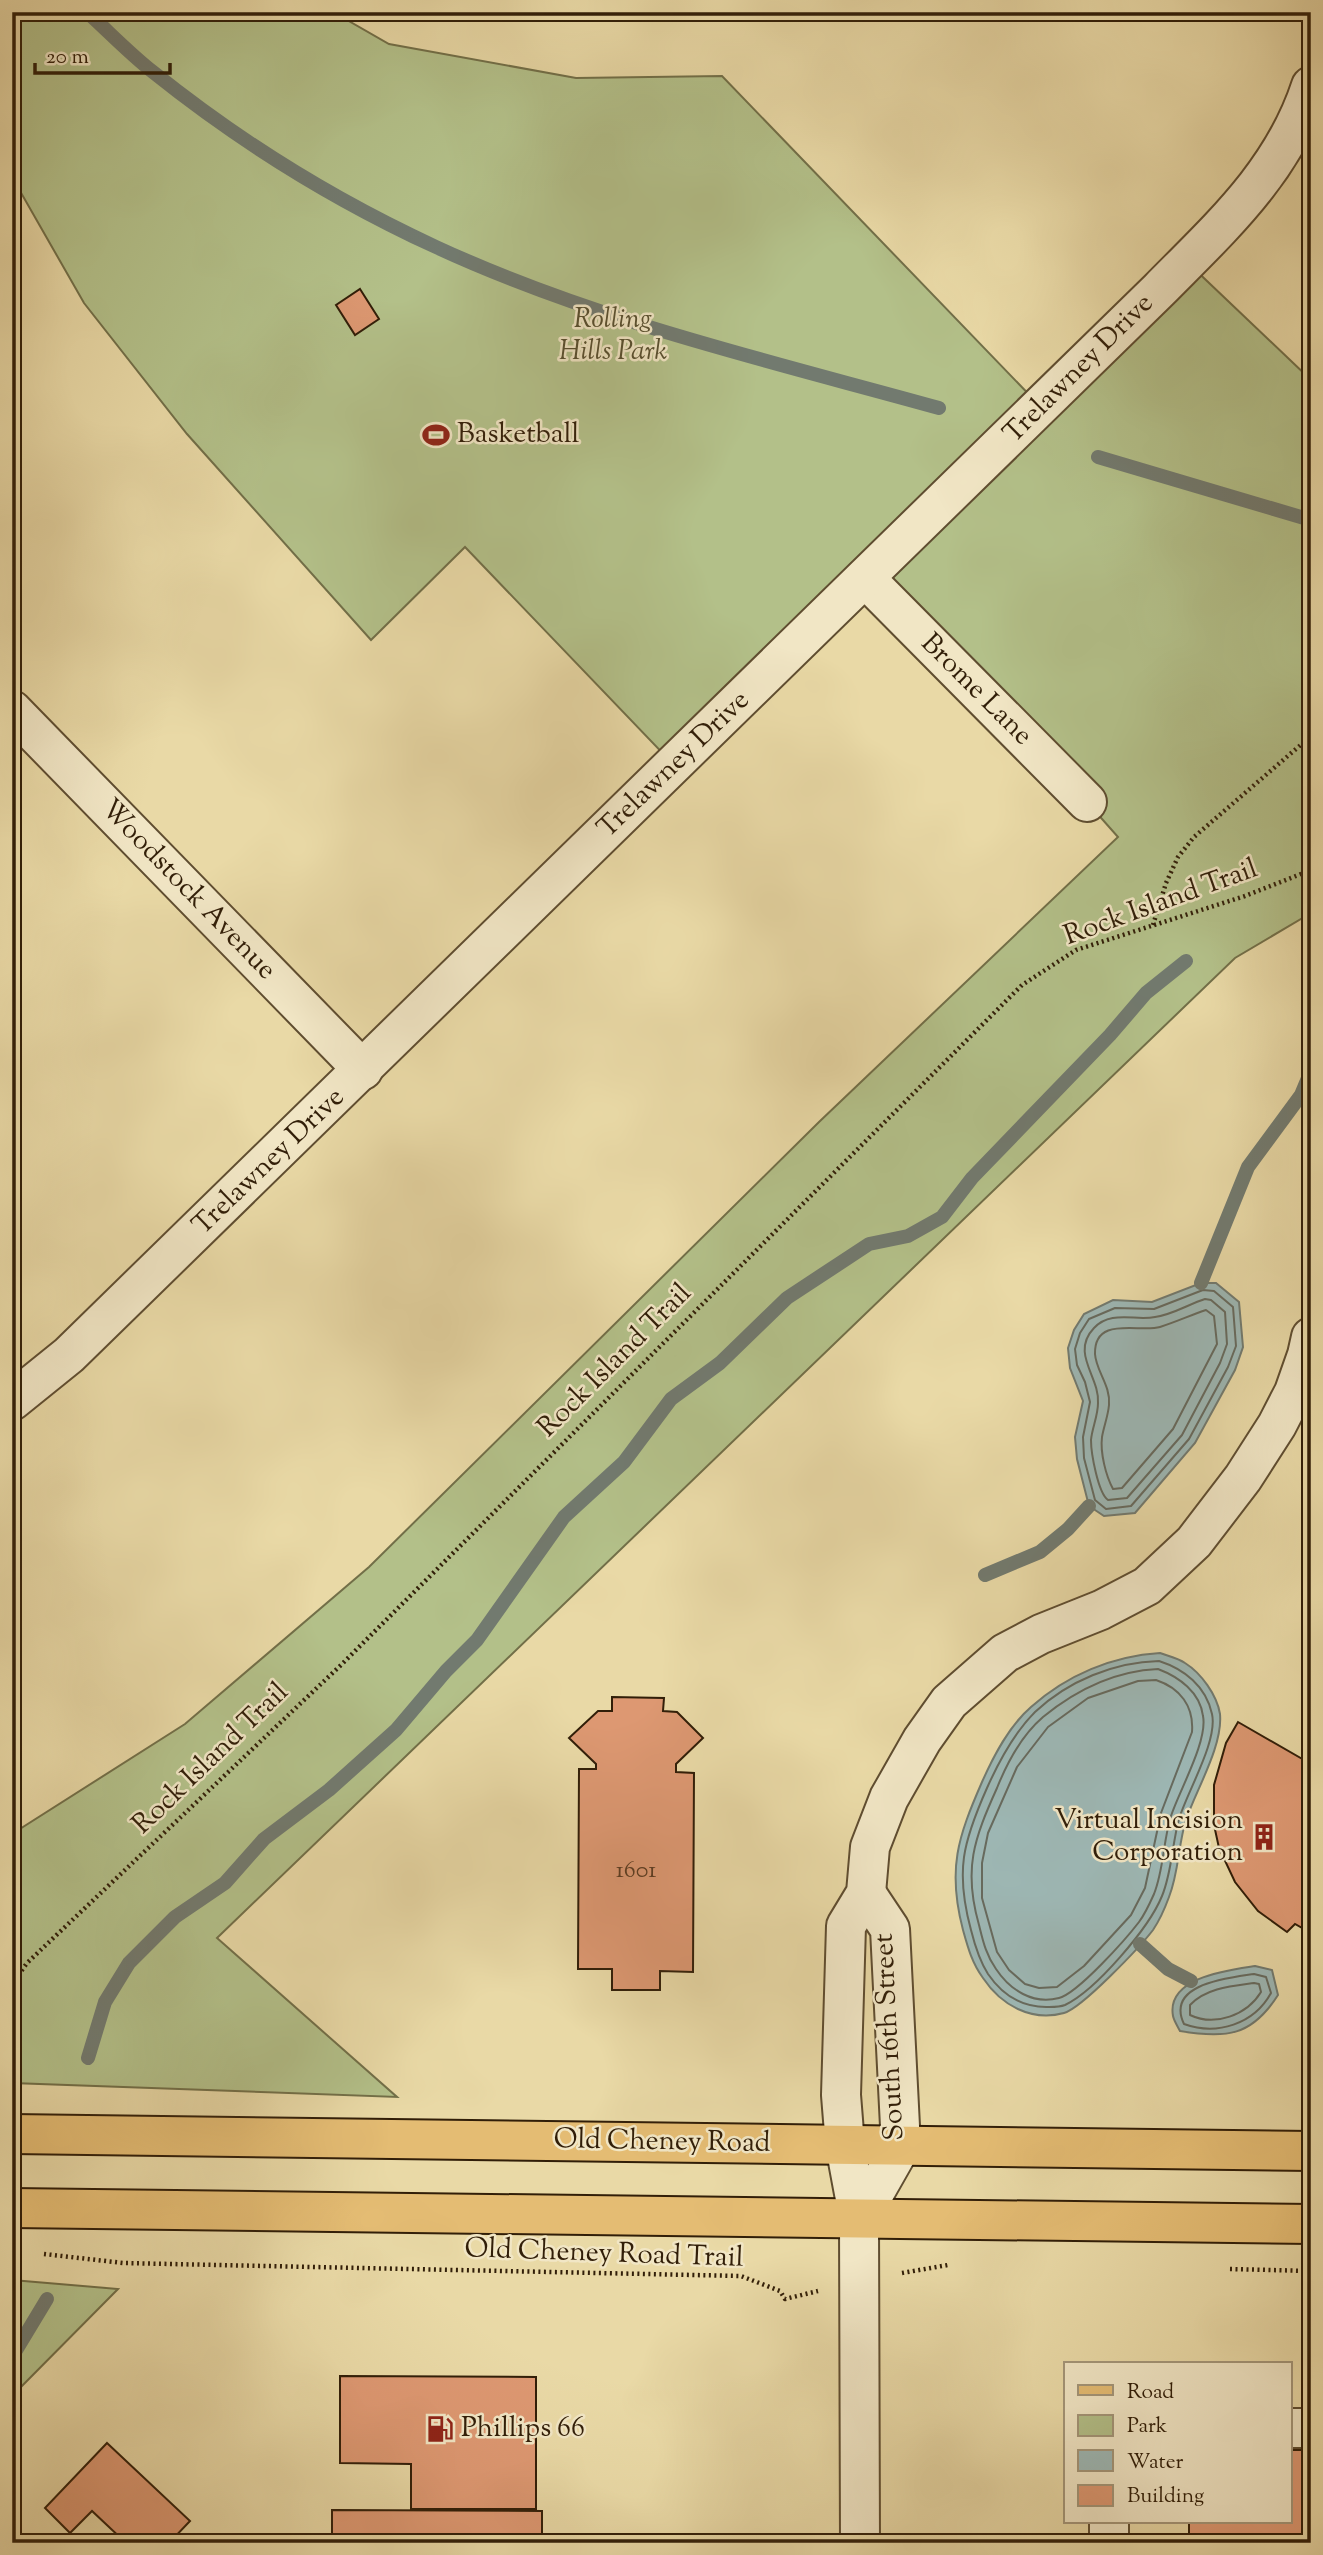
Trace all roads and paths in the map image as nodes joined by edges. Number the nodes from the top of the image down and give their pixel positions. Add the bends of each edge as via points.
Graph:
1 (1308, 95) edge
2 (865, 578) junction
3 (12, 710) edge
4 (1311, 736) edge
5 (1087, 802) dead end
6 (1311, 870) edge
7 (1152, 926) junction
8 (363, 1070) junction
9 (1311, 1337) edge
10 (12, 1401) edge
11 (866, 1893) junction
12 (12, 1984) edge
13 (12, 2134) edge
14 (845, 2145) junction
15 (901, 2146) junction
16 (1311, 2151) edge
17 (12, 2208) edge
18 (859, 2220) junction
19 (1311, 2224) edge
20 (40, 2253) dead end
21 (954, 2264) dead end
22 (1228, 2269) dead end
23 (1311, 2270) edge
24 (861, 2281) junction
25 (1292, 2428) edge
26 (1311, 2428) edge
27 (1109, 2524) edge
28 (860, 2543) edge
29 (1109, 2543) edge

1 - 2 street, Trelawney Drive via 1277,159 1245,202
2 - 5 street, Brome Lane
2 - 8 street, Trelawney Drive
3 - 8 street, Woodstock Avenue
4 - 7 path via 1194,836 1178,857
6 - 7 path, Rock Island Trail
7 - 12 path, Rock Island Trail via 1076,950 1022,985 341,1665 27,1964
8 - 10 street, Trelawney Drive via 69,1355
9 - 11 street, South 16th Street via 1294,1392 1277,1425 1194,1542 1147,1586 1005,1653 949,1702 889,1798 870,1847
11 - 14 street, South 16th Street via 846,1926 841,2095
11 - 15 street, South 16th Street via 890,1929
13 - 14 main road, Old Cheney Road
14 - 15 main road, Old Cheney Road
14 - 18 street, South 16th Street
15 - 16 main road, Old Cheney Road
15 - 18 street, South 16th Street
17 - 18 main road
18 - 19 main road
18 - 24 street, South 16th Street
20 - 24 path, Old Cheney Road Trail via 124,2263 741,2276 780,2291 785,2299
21 - 24 path, Old Cheney Road Trail
22 - 23 path
24 - 28 street, South 16th Street
25 - 26 street
27 - 29 street

